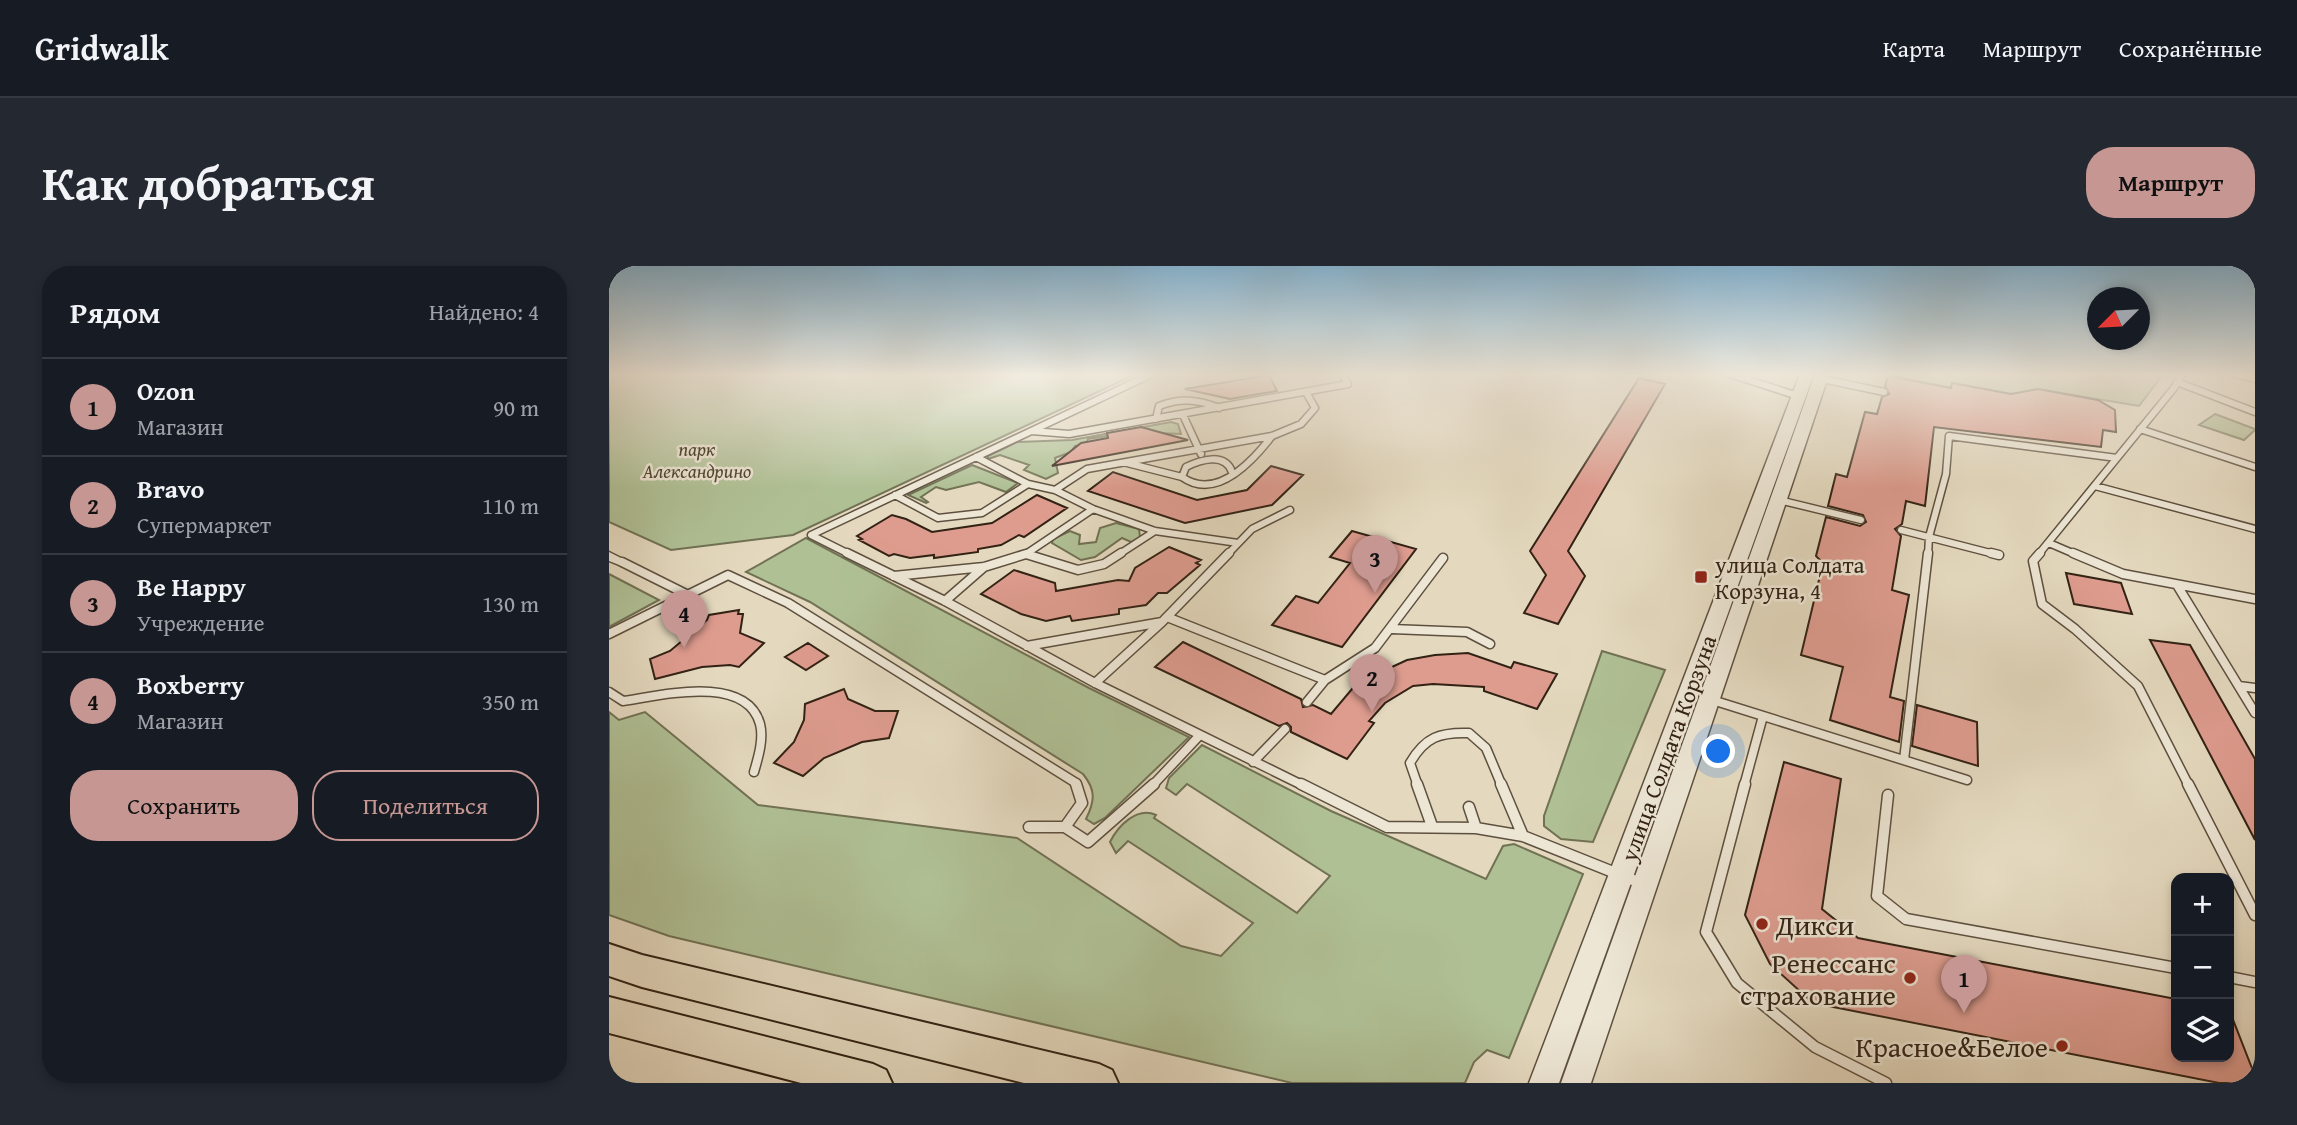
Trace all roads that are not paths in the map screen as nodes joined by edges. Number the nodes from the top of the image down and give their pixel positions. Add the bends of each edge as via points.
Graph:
1 (1069, 412) edge
2 (1158, 412) edge
3 (1198, 412) edge
4 (1311, 412) edge
5 (1794, 412) edge
6 (1800, 412) edge
7 (2153, 412) edge
8 (1183, 415) junction
9 (1156, 419) junction
10 (2140, 429) junction
11 (1030, 430) junction
12 (1272, 436) junction
13 (1198, 450) junction
14 (976, 457) junction
15 (2117, 458) junction
16 (1204, 459) junction
17 (1126, 463) junction
18 (2255, 467) edge
19 (1232, 472) junction
20 (1182, 477) junction
21 (1028, 484) junction
22 (2095, 486) junction
23 (1055, 490) junction
24 (895, 495) junction
25 (1770, 498) junction
26 (1093, 509) junction
27 (1290, 510) dead end
28 (1861, 520) dead end
29 (2255, 529) edge
30 (1902, 530) dead end
31 (1154, 531) junction
32 (1929, 537) junction
33 (1238, 543) junction
34 (2049, 543) junction
35 (1026, 554) junction
36 (1999, 555) dead end
37 (1443, 558) dead end
38 (615, 559) edge
39 (984, 566) junction
40 (894, 576) junction
41 (2177, 585) junction
42 (690, 599) junction
43 (2255, 599) edge
44 (945, 601) junction
45 (1165, 620) junction
46 (1392, 629) junction
47 (609, 634) edge
48 (1490, 644) dead end
49 (1027, 646) junction
50 (1325, 680) junction
51 (1095, 683) junction
52 (2239, 686) junction
53 (2255, 688) edge
54 (609, 692) edge
55 (1699, 696) junction
56 (1307, 702) dead end
57 (2255, 713) edge
58 (1763, 716) junction
59 (1285, 729) dead end
60 (1199, 736) junction
61 (1904, 760) junction
62 (1253, 762) junction
63 (754, 772) dead end
64 (1967, 780) dead end
65 (1888, 795) dead end
66 (1469, 807) dead end
67 (1432, 826) junction
68 (1029, 827) dead end
69 (1065, 827) junction
70 (1476, 828) junction
71 (1523, 836) junction
72 (1620, 876) junction
73 (1645, 885) junction
74 (2255, 915) edge
75 (609, 960) edge
76 (2171, 967) edge
77 (2234, 978) edge
78 (2255, 982) edge
79 (609, 1015) edge
80 (873, 1083) edge
81 (1099, 1083) edge
82 (1544, 1083) edge
83 (1576, 1083) edge
84 (1886, 1083) edge

1 - 11 lane
2 - 9 lane
3 - 8 lane
4 - 12 lane via 1301,424
5 - 25 street, улица Солдата Корзуна
6 - 25 street, улица Солдата Корзуна
7 - 10 lane
8 - 9 lane
8 - 13 lane
9 - 11 lane via 1069,434
10 - 15 lane
10 - 18 lane
11 - 14 lane
12 - 13 lane
12 - 19 lane via 1259,453
13 - 16 lane
13 - 17 lane
14 - 21 lane
14 - 24 lane
15 - 22 lane
15 - 32 lane via 1949,436 1946,474
16 - 19 lane via 1224,461
16 - 20 lane via 1186,467
17 - 20 lane
17 - 23 lane via 1087,469
19 - 20 lane via 1221,483 1206,487 1187,484
21 - 23 lane
21 - 24 lane via 982,513 938,517
22 - 29 lane
22 - 34 lane
23 - 26 lane
24 - 40 lane via 811,535
25 - 28 lane
25 - 55 street, улица Солдата Корзуна
26 - 31 lane
26 - 35 lane
27 - 33 lane via 1252,529
30 - 32 lane
31 - 33 lane
31 - 35 lane via 1104,564 1078,570
32 - 36 lane
32 - 61 lane
33 - 45 lane
34 - 41 lane via 2123,574
34 - 74 lane via 2033,561 2042,604 2137,686
35 - 39 lane
37 - 46 lane
38 - 42 lane
39 - 40 lane
39 - 44 lane
40 - 44 lane
41 - 43 lane
41 - 52 lane
42 - 47 lane
42 - 69 lane via 728,575 788,603 1076,783 1081,803
44 - 49 lane
45 - 49 lane
45 - 50 lane
45 - 51 lane
46 - 48 lane via 1467,632
46 - 50 lane via 1375,648
49 - 51 lane
50 - 56 lane
51 - 60 lane
52 - 53 lane
52 - 57 lane
54 - 63 lane via 623,701 696,690 727,694 749,707 760,724
55 - 58 lane
55 - 72 street, улица Солдата Корзуна
55 - 73 street, улица Солдата Корзуна
58 - 61 lane
58 - 84 lane via 1706,932 1737,983 1815,1047
59 - 62 lane
60 - 62 lane
60 - 69 lane via 1148,791 1088,842
61 - 64 lane
62 - 67 lane via 1387,827
65 - 76 lane via 1877,897 1906,919
66 - 70 lane
67 - 70 lane
67 - 71 lane via 1410,764 1422,742 1444,732 1469,733 1486,748
68 - 69 lane
70 - 71 lane
71 - 72 lane
72 - 73 lane
72 - 82 street, улица Солдата Корзуна
73 - 83 street, улица Солдата Корзуна
75 - 81 main road
77 - 78 lane
79 - 80 main road

